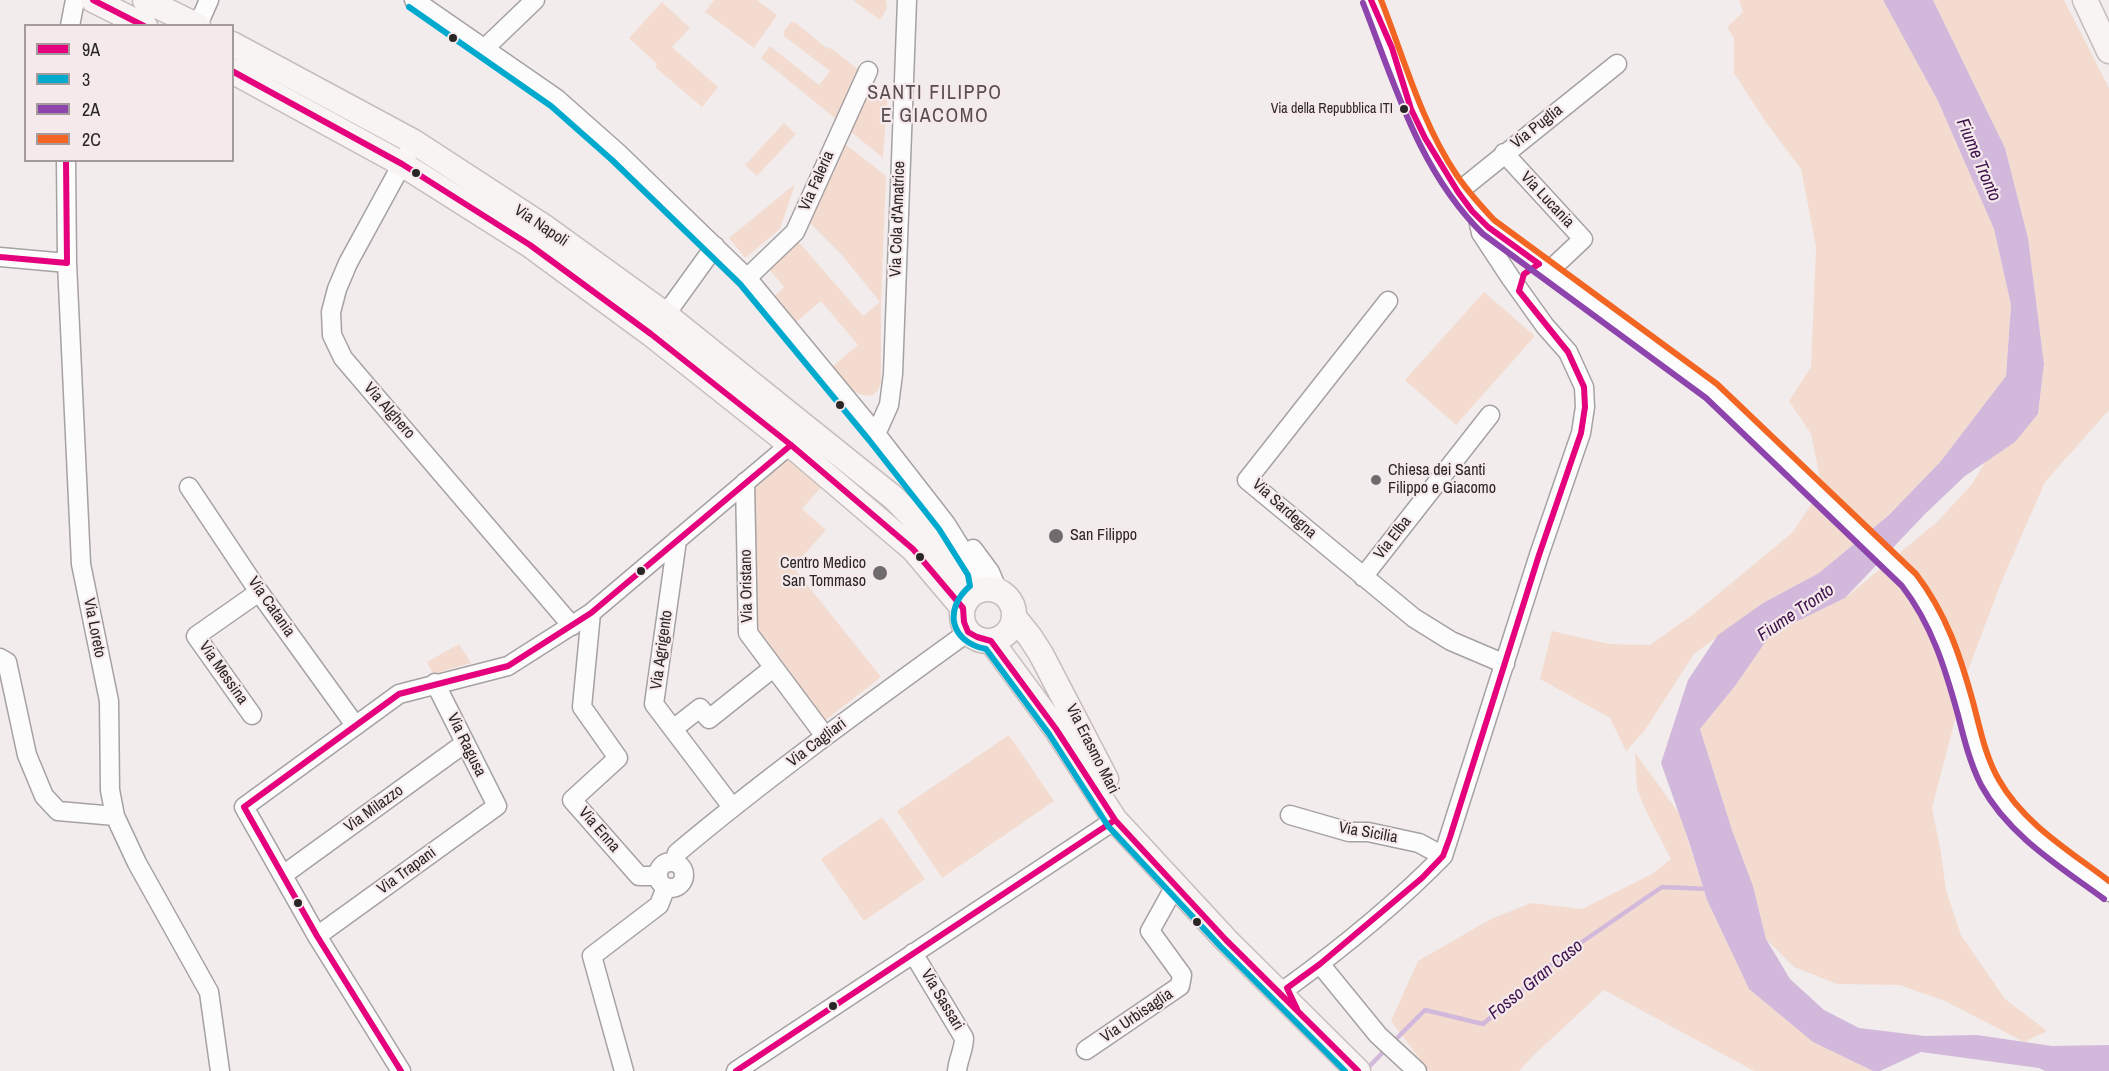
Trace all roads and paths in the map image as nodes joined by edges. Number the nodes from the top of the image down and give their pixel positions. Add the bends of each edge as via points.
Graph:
1 (75, 0) edge
2 (93, 0) edge
3 (145, 0) edge
4 (209, 0) edge
5 (414, 0) edge
6 (535, 0) edge
7 (907, 0) edge
8 (1371, 0) edge
9 (2085, 0) edge
10 (70, 24) edge
11 (141, 24) edge
12 (196, 24) edge
13 (198, 24) edge
14 (234, 45) edge
15 (485, 48) junction
16 (2109, 51) edge
17 (1617, 64) dead end
18 (868, 70) dead end
19 (234, 72) edge
20 (414, 142) junction
21 (1504, 153) junction
22 (66, 162) edge
23 (402, 164) junction
24 (1458, 192) junction
25 (1478, 218) junction
26 (715, 246) junction
27 (0, 257) edge
28 (67, 263) junction
29 (1544, 267) junction
30 (747, 278) junction
31 (1519, 291) junction
32 (1388, 301) dead end
33 (658, 325) junction
34 (1490, 415) dead end
35 (808, 428) junction
36 (876, 434) junction
37 (791, 445) junction
38 (912, 480) junction
39 (745, 482) junction
40 (189, 487) dead end
41 (894, 498) junction
42 (677, 540) junction
43 (1363, 577) junction
44 (259, 592) junction
45 (978, 596) junction
46 (591, 613) junction
47 (1014, 617) junction
48 (572, 626) junction
49 (968, 632) junction
50 (991, 641) junction
51 (0, 658) edge
52 (1505, 664) junction
53 (773, 668) junction
54 (435, 683) junction
55 (252, 715) dead end
56 (355, 725) junction
57 (673, 729) junction
58 (825, 736) junction
59 (465, 743) junction
60 (497, 806) joint
61 (732, 807) junction
62 (1290, 815) dead end
63 (115, 816) junction
64 (1115, 820) junction
65 (1443, 856) junction
66 (283, 875) junction
67 (662, 881) junction
68 (1175, 886) junction
69 (2109, 892) edge
70 (317, 936) junction
71 (913, 953) junction
72 (1320, 964) junction
73 (1292, 998) junction
74 (1086, 1050) dead end
75 (1351, 1064) edge
76 (1411, 1066) edge
77 (220, 1071) edge
78 (401, 1071) edge
79 (624, 1071) edge
80 (736, 1071) edge
81 (957, 1071) edge

1 - 10 street
2 - 11 main road
3 - 12 main road
4 - 13 street
5 - 15 street, Via Erasmo Mari
6 - 15 street
7 - 36 street, Via Cola d'Amatrice via 893,374 889,405
8 - 24 street via 1416,119
9 - 16 main road
14 - 20 main road, Via Napoli
15 - 26 street, Via Erasmo Mari via 557,99
17 - 21 street, Via Puglia
18 - 30 street, Via Faleria via 795,232
19 - 23 main road, Via Napoli
20 - 23 street
20 - 33 main road, Via Napoli via 543,226
21 - 24 street, Via Puglia
21 - 29 street, Via Lucania via 1583,238
22 - 28 street, Via Loreto
23 - 33 main road, Via Napoli
23 - 48 street, Via Alghero via 337,289 331,312 332,335 343,358
24 - 25 street
25 - 29 street
25 - 31 street via 1481,233
26 - 30 street, Via Erasmo Mari
26 - 33 street
27 - 28 street
28 - 63 street, Via Loreto via 81,564 109,701 110,790
29 - 31 street via 1526,270
29 - 69 street via 1724,401 1922,595 1933,612 1953,665 1977,751 1993,788 2027,829
30 - 36 street, Via Erasmo Mari
31 - 52 street via 1568,352 1584,387 1586,407 1581,433
32 - 43 street, Via Sardegna via 1247,480
33 - 35 main road, Via Napoli
33 - 37 main road, Via Napoli
34 - 43 street, Via Elba
35 - 37 street
35 - 41 main road, Via Napoli
36 - 38 street, Via Erasmo Mari
37 - 39 street
37 - 45 main road, Via Napoli via 913,549
38 - 41 street via 907,492
38 - 45 street, Via Erasmo Mari via 976,572
39 - 42 street
39 - 53 street, Via Oristano via 748,633
40 - 44 street, Via Catania
41 - 45 main road, Via Napoli
42 - 46 street
42 - 57 street, Via Agrigento via 654,704
43 - 52 street, Via Sardegna via 1414,618 1451,641
44 - 55 street, Via Messina via 196,636
44 - 56 street, Via Catania
45 - 47 main road, Via Erasmo Mari via 1007,598
45 - 49 main road, Via Erasmo Mari via 962,618
46 - 48 street
46 - 67 street, Via Enna via 582,707 618,758 572,800 639,876
47 - 50 main road via 1008,632
47 - 73 main road, Via Erasmo Mari via 1041,654 1125,812
48 - 54 street via 508,666
49 - 50 main road via 975,638
49 - 58 street, Via Cagliari
50 - 64 main road, Via Erasmo Mari via 1056,729
51 - 63 street via 7,662 27,755 44,796 58,811
52 - 65 street
53 - 57 street via 709,719 700,708
53 - 58 street, Via Oristano
54 - 56 street via 399,694
54 - 59 street, Via Ragusa
56 - 66 street via 244,807
57 - 61 street, Via Agrigento
58 - 61 street, Via Cagliari
59 - 60 street, Via Ragusa
59 - 66 street, Via Milazzo
60 - 70 street, Via Trapani
61 - 67 street, Via Cagliari via 677,853 674,862 682,868 684,877 679,885 670,888
62 - 65 street, Via Sicilia via 1349,832 1419,843
63 - 77 street, Via Loreto via 136,863 209,992
64 - 68 main road, Via Erasmo Mari
64 - 71 street, Via Sassari
65 - 72 street
66 - 70 street
67 - 79 street, Via Cagliari via 659,905 592,956
68 - 73 main road, Via Erasmo Mari via 1226,940
68 - 74 street, Via Urbisaglia via 1150,932 1182,975 1180,986
70 - 78 street
71 - 80 street, Via Sassari
71 - 81 street, Via Sassari via 964,1038
72 - 73 street
72 - 76 street via 1378,1035
73 - 75 main road, Via Erasmo Mari

